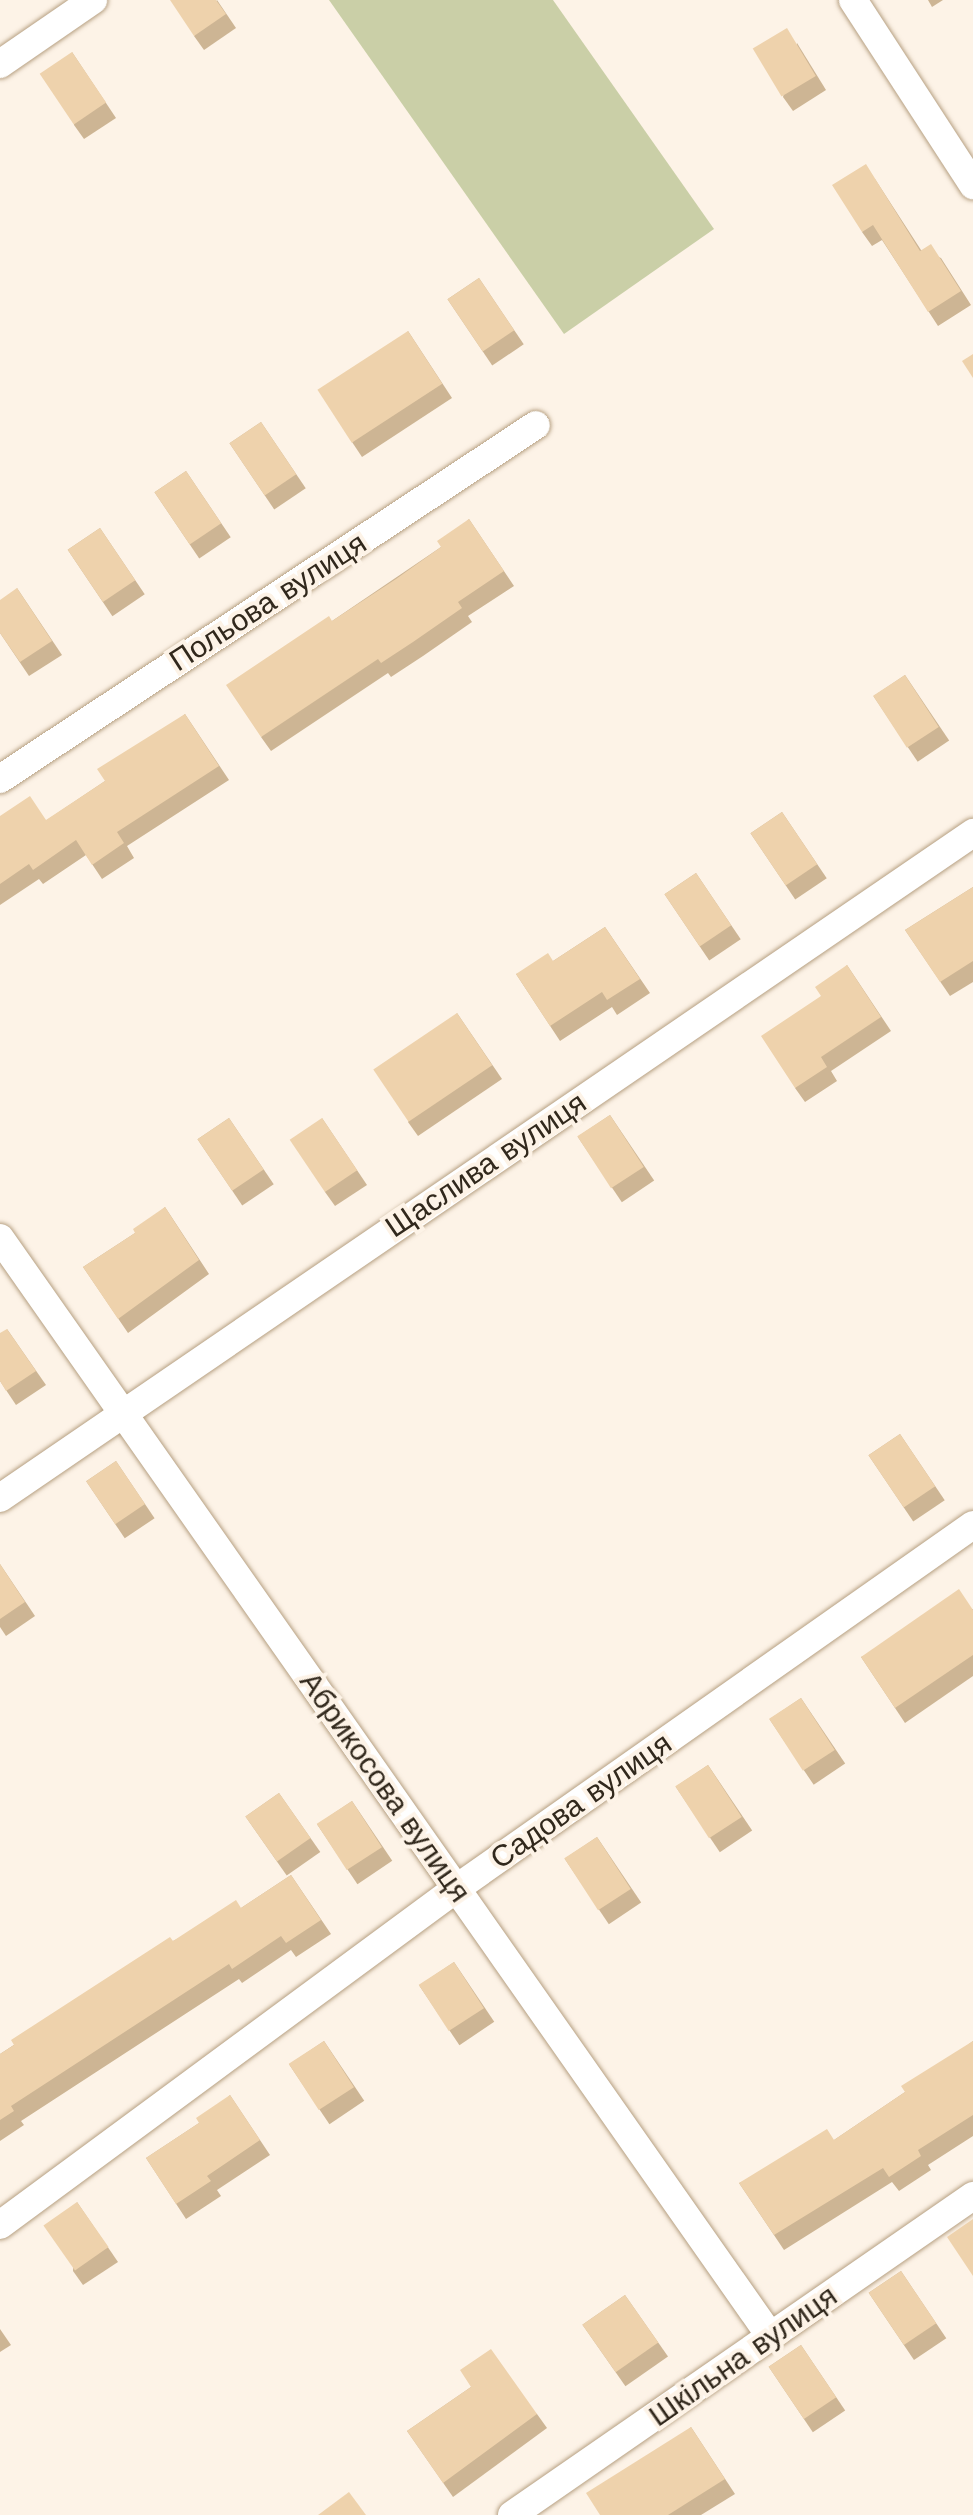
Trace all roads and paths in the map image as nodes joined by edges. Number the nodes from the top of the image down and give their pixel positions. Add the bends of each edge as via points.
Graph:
1 (93, 0) edge
2 (853, 0) edge
3 (0, 64) edge
4 (973, 185) edge
5 (536, 425) dead end
6 (0, 779) edge
7 (973, 834) edge
8 (0, 1238) edge
9 (120, 1414) junction
10 (0, 1498) edge
11 (973, 1525) edge
12 (457, 1888) junction
13 (973, 2196) edge
14 (0, 2225) edge
15 (771, 2337) junction
16 (512, 2515) edge

1 - 3 street
2 - 4 street
5 - 6 street, Польова вулиця
7 - 9 street, Щаслива вулиця
8 - 9 street, Абрикосова вулиця
9 - 10 street, Щаслива вулиця
9 - 12 street, Абрикосова вулиця
11 - 12 street, Садова вулиця
12 - 14 street, Садова вулиця
12 - 15 street, Абрикосова вулиця
13 - 15 street, Шкільна вулиця
15 - 16 street, Шкільна вулиця

